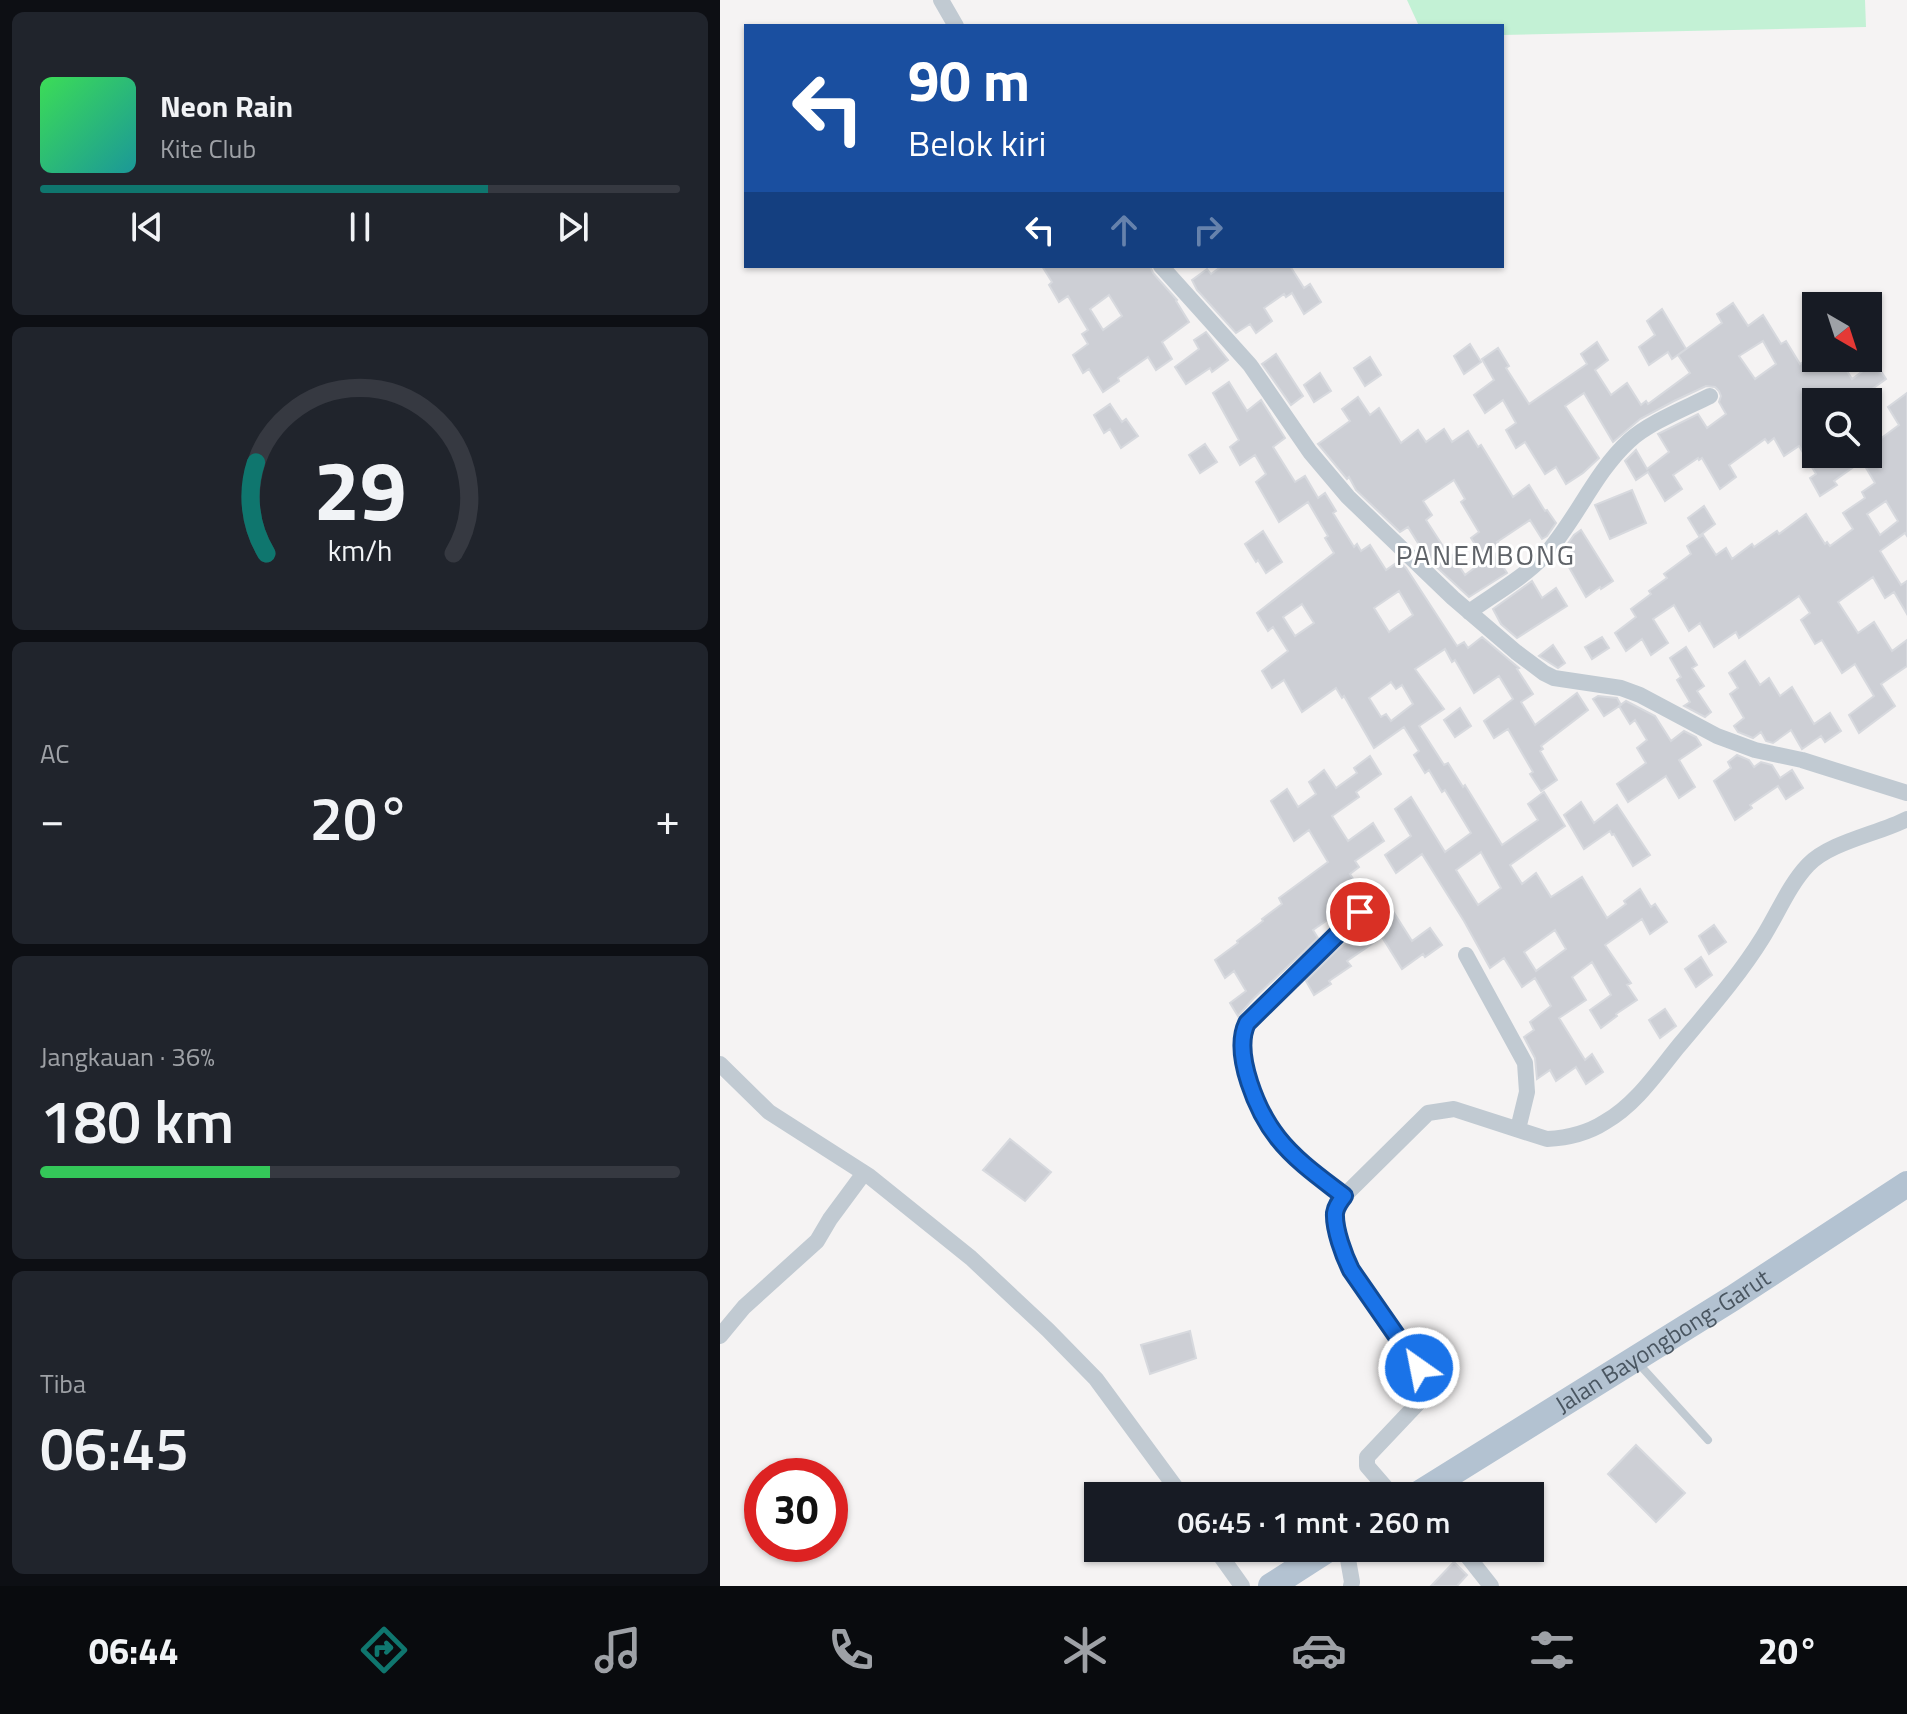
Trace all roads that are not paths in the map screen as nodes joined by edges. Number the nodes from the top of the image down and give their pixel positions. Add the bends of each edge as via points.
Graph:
1 (941, 0) edge
2 (955, 24) edge
3 (1163, 268) edge
4 (1710, 396) dead end
5 (1469, 612) junction
6 (1907, 793) edge
7 (1907, 819) edge
8 (1360, 912) dead end
9 (1466, 955) dead end
10 (720, 1064) edge
11 (1518, 1127) junction
12 (864, 1173) junction
13 (1907, 1184) edge
14 (1338, 1191) junction
15 (720, 1336) edge
16 (1635, 1360) junction
17 (1708, 1440) dead end
18 (1172, 1482) edge
19 (1381, 1482) edge
20 (1441, 1482) edge
21 (1225, 1562) edge
22 (1308, 1562) edge
23 (1348, 1562) edge
24 (1472, 1562) edge
25 (1242, 1586) edge
26 (1271, 1586) edge
27 (1351, 1586) edge
28 (1491, 1586) edge

1 - 2 street
3 - 5 street via 1250,365 1328,476
4 - 5 street via 1628,441 1544,556
5 - 6 street via 1554,678 1621,688 1755,750
7 - 11 street via 1832,848 1807,866 1745,963 1638,1095 1609,1121 1547,1139
8 - 14 street via 1243,1031 1249,1081 1278,1138
9 - 11 street via 1525,1063 1527,1092
10 - 12 street via 769,1112
11 - 14 street via 1454,1109 1428,1113
12 - 15 street via 817,1241
12 - 18 street via 971,1258 1048,1330 1096,1379
13 - 16 main road, Jalan Bayongbong-Garut
14 - 19 street via 1335,1214 1345,1257 1411,1353 1423,1386 1420,1401 1367,1457 1367,1466
16 - 17 lane
16 - 20 main road, Jalan Bayongbong-Garut
21 - 25 street
22 - 26 main road
23 - 27 street
24 - 28 street

